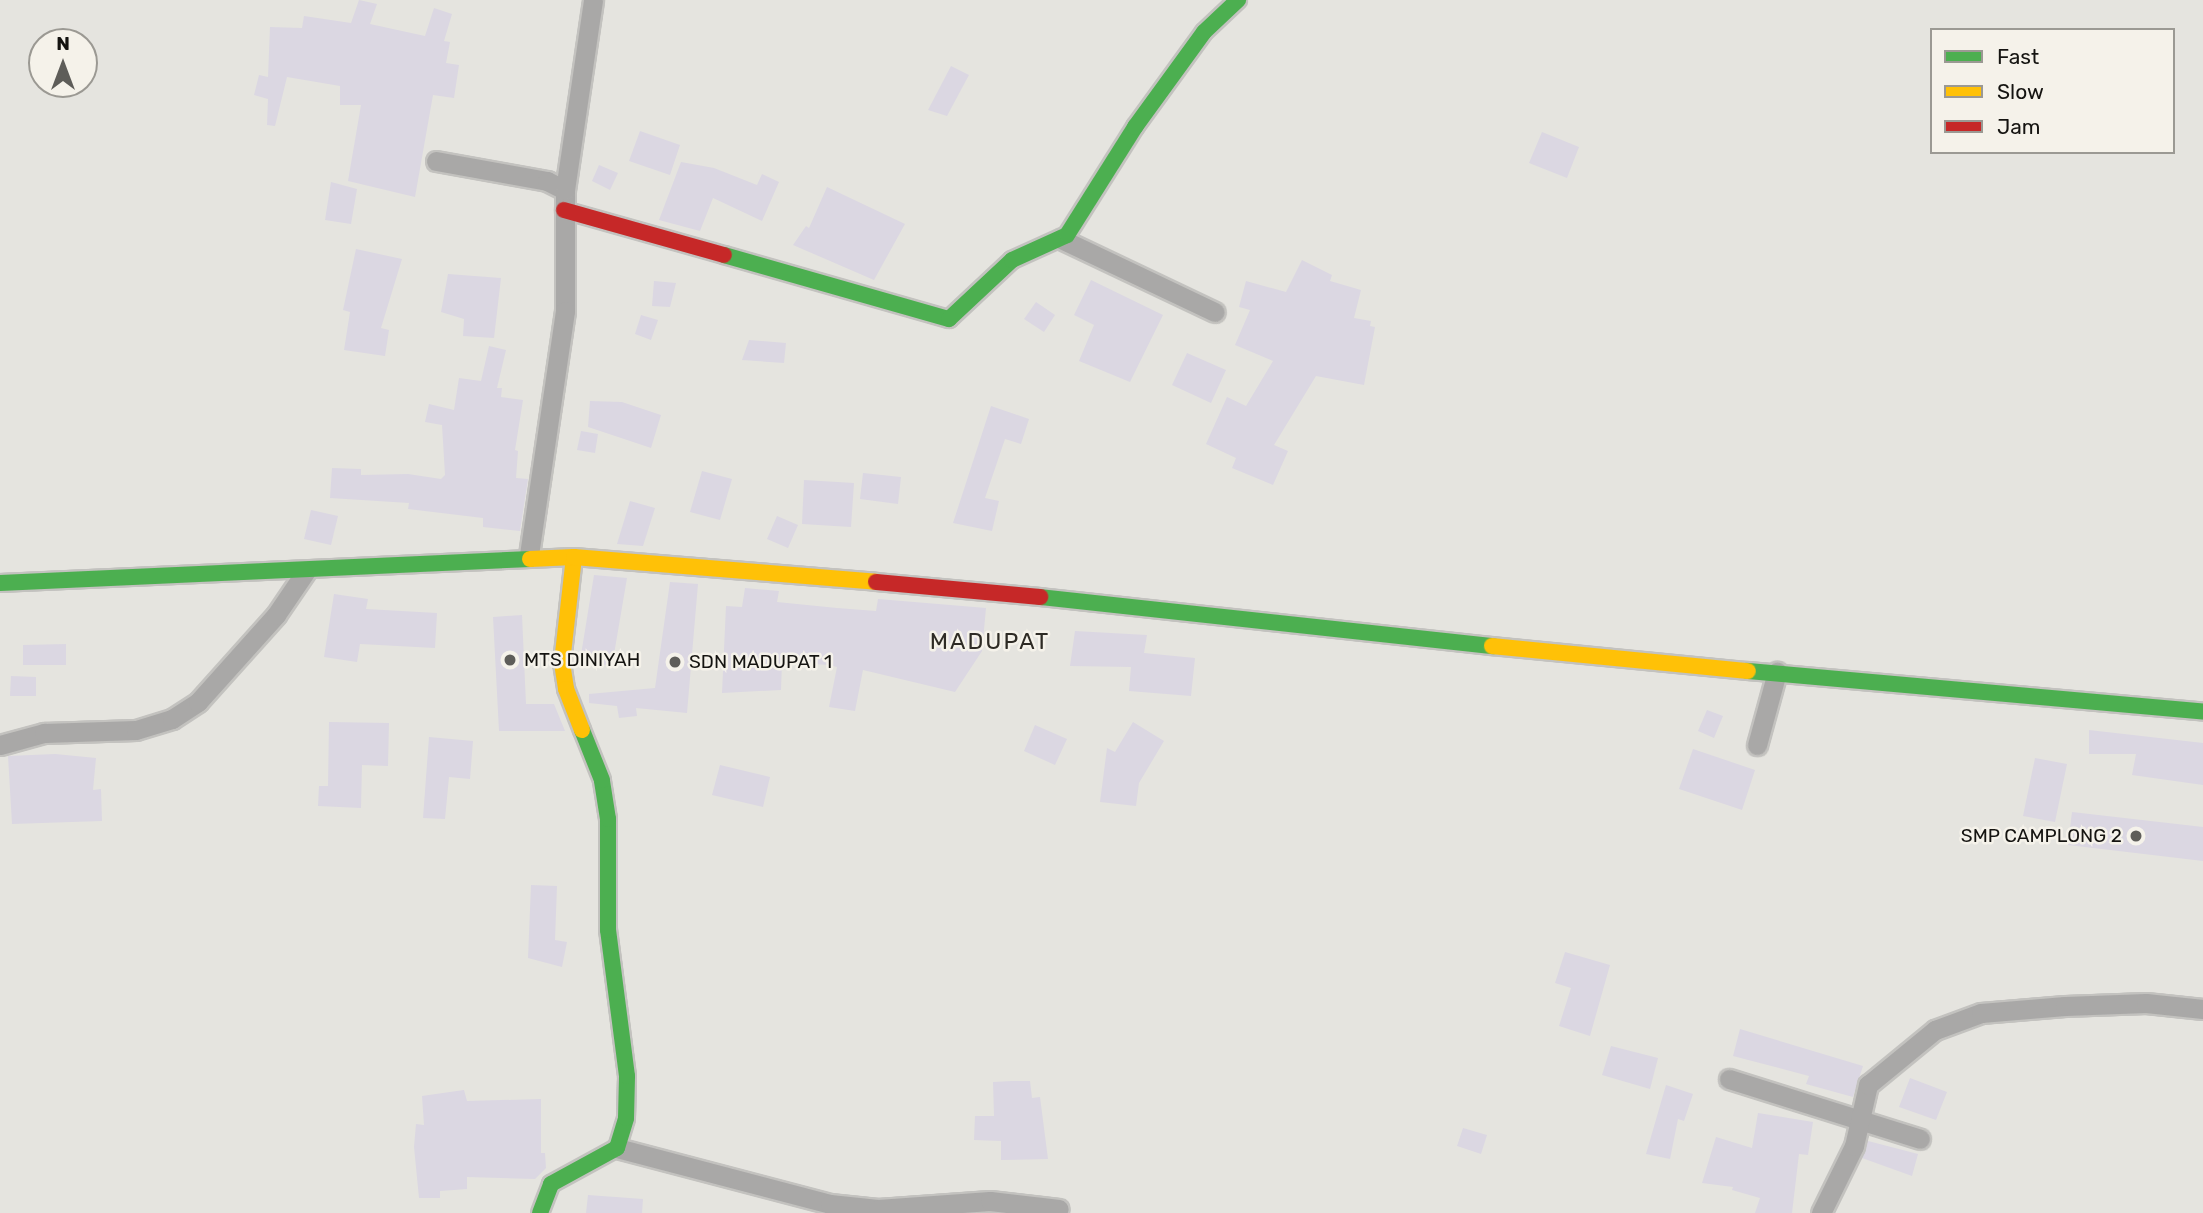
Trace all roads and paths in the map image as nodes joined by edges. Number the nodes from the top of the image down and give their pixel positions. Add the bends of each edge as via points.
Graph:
1 (593, 0) edge
2 (1238, 0) edge
3 (436, 160) dead end
4 (565, 190) junction
5 (564, 210) junction
6 (1061, 239) junction
7 (1215, 312) dead end
8 (529, 556) junction
9 (574, 556) junction
10 (306, 570) junction
11 (0, 583) edge
12 (1777, 672) junction
13 (2203, 712) edge
14 (0, 745) edge
15 (1757, 745) dead end
16 (2203, 1009) edge
17 (1729, 1079) dead end
18 (1859, 1118) junction
19 (1920, 1139) dead end
20 (617, 1148) junction
21 (1059, 1209) dead end
22 (540, 1213) edge
23 (1821, 1213) edge

1 - 4 street
2 - 6 street via 1204,32 1135,127 1075,225
3 - 4 street via 547,181
4 - 5 street
5 - 6 street via 940,319 959,315 1012,260
5 - 8 street via 565,311
6 - 7 street
8 - 9 street
8 - 10 street
9 - 12 street via 987,591 1359,634
9 - 20 street via 562,663 566,690 603,780 608,819 608,930 627,1076 626,1118
10 - 11 street
10 - 14 street via 276,614 198,702 173,719 136,730 44,733
12 - 13 street
12 - 15 street
16 - 18 street via 2146,1003 2065,1006 1961,1018 1936,1030 1878,1074 1868,1085
17 - 18 street
18 - 19 street
18 - 23 street via 1854,1146
20 - 21 street via 831,1204 878,1209 990,1201
20 - 22 street via 551,1184

